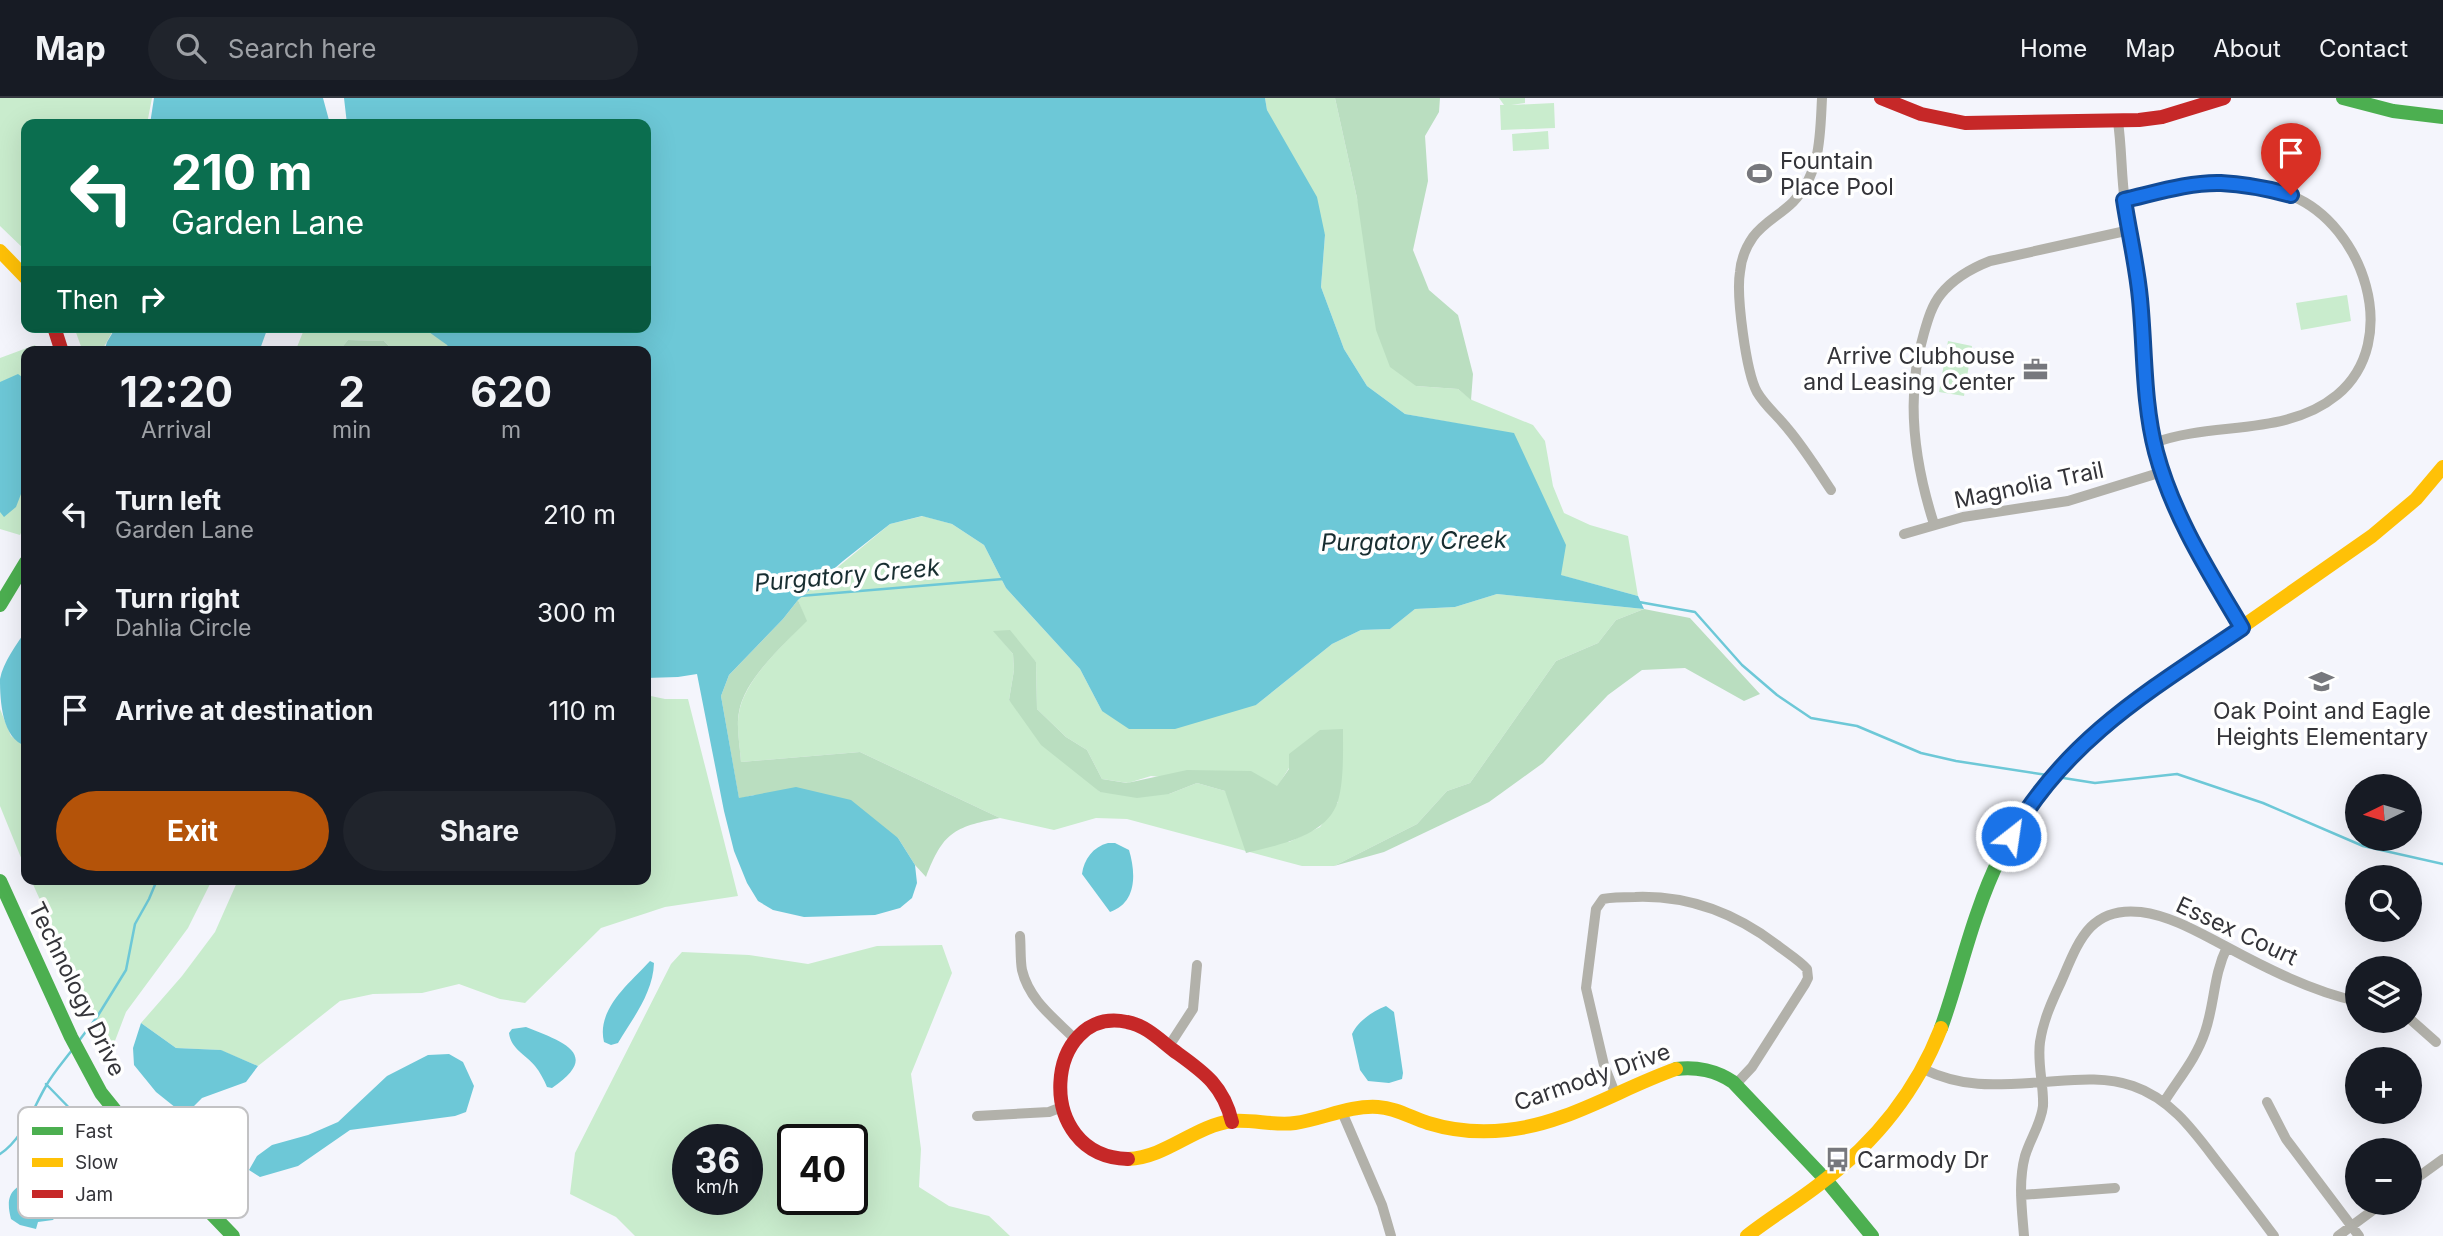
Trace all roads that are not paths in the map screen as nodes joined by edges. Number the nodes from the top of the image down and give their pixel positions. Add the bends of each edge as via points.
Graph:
1 (1822, 98) edge
2 (1881, 98) edge
3 (2224, 98) edge
4 (2343, 98) edge
5 (2443, 117) edge
6 (2118, 122) junction
7 (2124, 200) junction
8 (2130, 230) junction
9 (0, 251) edge
10 (21, 273) edge
11 (2154, 443) junction
12 (2443, 467) edge
13 (2162, 472) junction
14 (1831, 490) dead end
15 (1934, 524) junction
16 (1904, 534) dead end
17 (21, 570) edge
18 (0, 605) edge
19 (2242, 628) junction
20 (0, 881) edge
21 (1020, 936) dead end
22 (2227, 947) junction
23 (1197, 965) dead end
24 (2345, 997) edge
25 (2422, 1029) edge
26 (1075, 1039) junction
27 (2437, 1042) dead end
28 (1169, 1046) junction
29 (1923, 1069) junction
30 (2041, 1082) junction
31 (1736, 1084) junction
32 (1615, 1093) junction
33 (2164, 1102) junction
34 (2267, 1102) dead end
35 (113, 1107) edge
36 (1062, 1107) junction
37 (1342, 1112) junction
38 (977, 1116) dead end
39 (1232, 1122) junction
40 (2443, 1159) edge
41 (2422, 1174) edge
42 (1826, 1180) junction
43 (2115, 1188) dead end
44 (2021, 1195) junction
45 (2367, 1215) edge
46 (216, 1218) edge
47 (2352, 1226) junction
48 (233, 1236) edge
49 (1391, 1236) edge
50 (1747, 1236) edge
51 (1872, 1236) edge
52 (2024, 1236) edge
53 (2274, 1236) edge
54 (2338, 1236) edge
55 (2359, 1236) edge

1 - 14 street via 1817,162 1811,177 1791,205 1751,239 1739,273 1751,379
2 - 6 street via 1921,114 1965,122
3 - 6 street via 2162,117
4 - 5 street
6 - 7 street
7 - 8 street
7 - 11 street via 2222,183 2291,195 2334,224 2357,262 2370,307 2371,330 2362,361 2351,382 2336,396 2292,419 2194,432
8 - 11 street
8 - 15 street via 1990,261 1971,268 1941,294 1931,310 1919,351 1913,417 1915,449
9 - 10 street
11 - 13 street
12 - 19 street via 2395,521
13 - 15 street, Magnolia Trail via 2068,500
13 - 19 street via 2183,524
15 - 16 street, Magnolia Trail
17 - 18 street
19 - 29 street via 2105,723 2031,802 1978,910 1949,1008
20 - 35 street, Technology Drive via 71,1037
21 - 26 street via 1022,969 1029,987 1038,1003
22 - 24 street, Essex Court
22 - 30 street, Essex Court via 2198,931 2141,912 2115,914 2092,925 2078,942 2044,1024
22 - 33 street via 2198,1050
23 - 28 street via 1193,1009
25 - 27 street
26 - 28 street via 1088,1029 1117,1021 1133,1023
26 - 36 street via 1062,1066
28 - 39 street via 1218,1085
29 - 30 street via 1973,1085
29 - 42 street via 1880,1129
30 - 33 street via 2113,1081
30 - 44 street, Essex Court via 2043,1106 2026,1155
31 - 32 street, Carmody Drive via 1712,1070 1679,1068
31 - 32 street via 1752,1067 1805,984 1807,970 1755,928 1723,912 1681,900 1609,898 1602,899 1596,909 1587,988
31 - 42 street, Carmody Drive
32 - 37 street, Carmody Drive via 1561,1116 1513,1129 1455,1129 1387,1108
33 - 53 street via 2192,1129
34 - 47 street via 2286,1139
36 - 38 street via 1049,1112
36 - 39 street via 1068,1125 1086,1147 1128,1159 1158,1153 1208,1126
37 - 39 street, Carmody Drive via 1277,1124
37 - 49 street
40 - 41 street
42 - 50 street
42 - 51 street, Carmody Drive
43 - 44 street
44 - 52 street, Essex Court
45 - 47 street
46 - 48 street, Technology Drive
47 - 54 street
47 - 55 street

